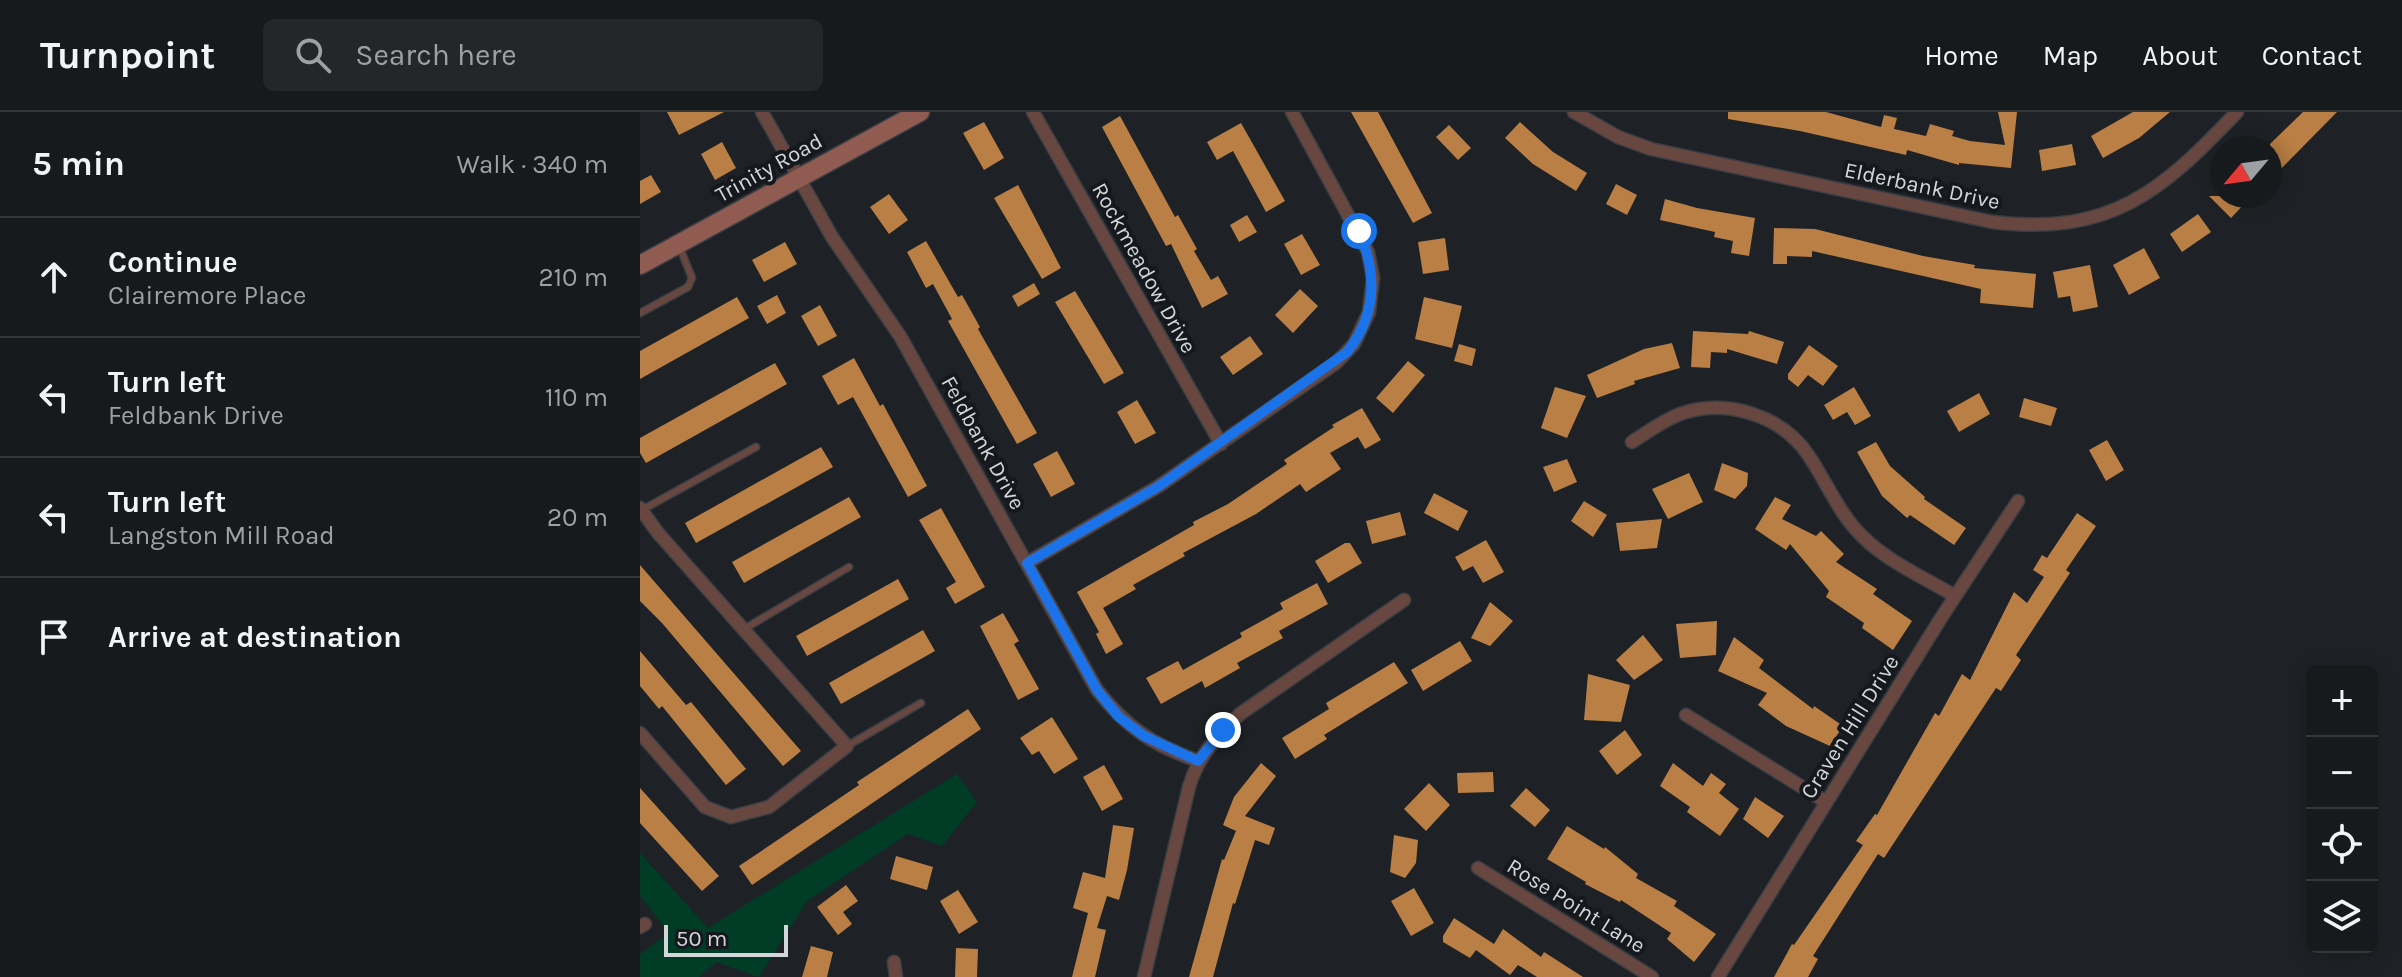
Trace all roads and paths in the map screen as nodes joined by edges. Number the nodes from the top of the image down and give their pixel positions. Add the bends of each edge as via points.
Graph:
1 (762, 112) edge
2 (920, 112) edge
3 (1033, 112) edge
4 (1292, 112) edge
5 (1574, 112) edge
6 (2237, 112) edge
7 (799, 180) junction
8 (678, 244) junction
9 (640, 265) edge
10 (640, 313) edge
11 (1632, 442) dead end
12 (1221, 444) junction
13 (756, 447) dead end
14 (2018, 501) dead end
15 (641, 509) edge
16 (1027, 563) junction
17 (849, 567) dead end
18 (1955, 596) junction
19 (1404, 600) dead end
20 (744, 629) junction
21 (921, 703) dead end
22 (1686, 715) dead end
23 (640, 733) edge
24 (847, 746) junction
25 (1198, 761) junction
26 (1826, 802) junction
27 (1478, 868) dead end
28 (894, 962) dead end
29 (896, 977) edge
30 (1144, 977) edge
31 (1652, 977) edge
32 (1718, 977) edge

1 - 7 street, Feldbank Drive
2 - 7 street, Trinity Road
3 - 12 street, Rockmeadow Drive
4 - 12 street via 1368,252 1372,301 1347,352
5 - 6 street, Elderbank Drive via 1651,149 2028,227 2087,220 2125,207 2176,172
7 - 8 street, Trinity Road
7 - 16 street, Feldbank Drive via 900,336
8 - 9 street, Trinity Road
8 - 10 lane via 691,269 688,287
11 - 18 street via 1663,422 1699,409 1764,417 1808,454 1864,538
12 - 16 street
13 - 15 lane
14 - 18 street, Craven Hill Drive
15 - 20 street
16 - 25 street, Feldbank Drive via 1097,690 1119,717 1144,736
17 - 20 lane
18 - 26 street, Craven Hill Drive
19 - 25 street via 1240,714
20 - 24 street
21 - 24 lane
22 - 26 street
23 - 24 street via 705,807 731,817 769,807
25 - 30 street
26 - 32 street, Craven Hill Drive
27 - 31 street, Rose Point Lane
28 - 29 street

